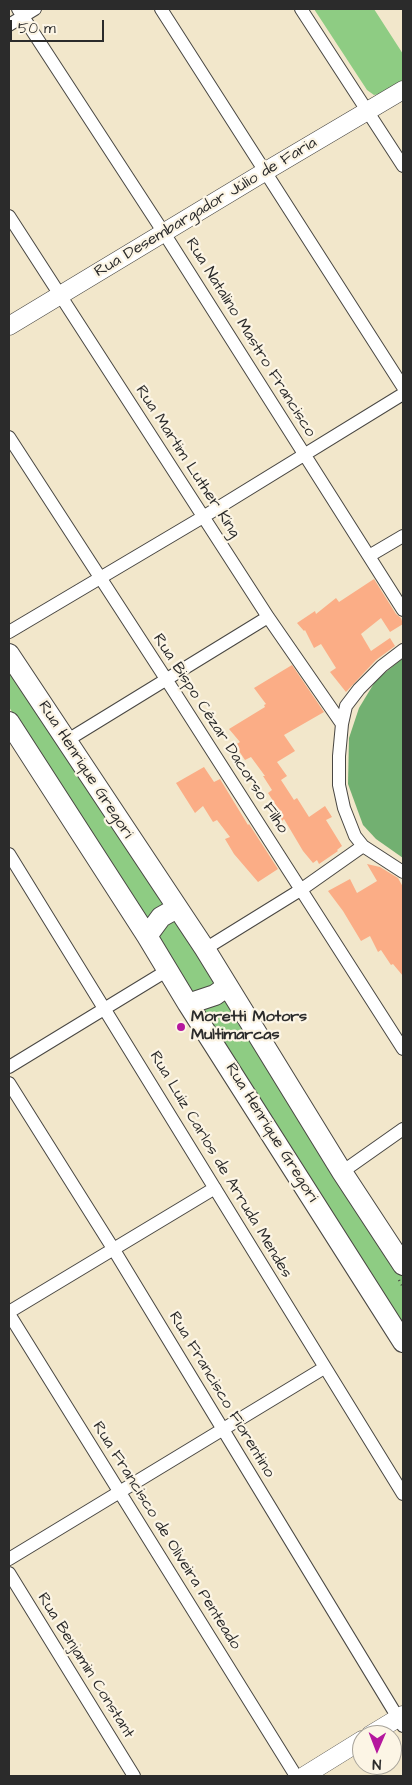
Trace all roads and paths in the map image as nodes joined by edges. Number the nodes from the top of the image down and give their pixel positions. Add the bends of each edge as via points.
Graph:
1 (35, 9) edge
2 (161, 9) edge
3 (301, 9) edge
4 (20, 12) edge
5 (9, 25) edge
6 (403, 90) edge
7 (367, 111) junction
8 (403, 166) edge
9 (266, 171) junction
10 (9, 216) edge
11 (164, 233) junction
12 (61, 296) junction
13 (9, 326) edge
14 (403, 387) edge
15 (403, 394) edge
16 (9, 437) edge
17 (305, 455) junction
18 (204, 517) junction
19 (403, 536) edge
20 (369, 556) junction
21 (99, 578) junction
22 (403, 610) edge
23 (268, 617) junction
24 (9, 632) edge
25 (403, 650) edge
26 (9, 654) edge
27 (166, 679) junction
28 (9, 722) edge
29 (342, 724) junction
30 (66, 741) junction
31 (363, 846) junction
32 (9, 854) edge
33 (403, 872) edge
34 (302, 889) junction
35 (177, 908) junction
36 (147, 936) junction
37 (205, 949) junction
38 (168, 970) junction
39 (225, 983) junction
40 (188, 1004) junction
41 (105, 1008) junction
42 (403, 1048) edge
43 (9, 1067) edge
44 (9, 1083) edge
45 (403, 1129) edge
46 (342, 1172) junction
47 (215, 1188) junction
48 (114, 1250) junction
49 (403, 1265) edge
50 (9, 1313) edge
51 (403, 1342) edge
52 (324, 1368) junction
53 (223, 1429) junction
54 (119, 1491) junction
55 (403, 1494) edge
56 (9, 1559) edge
57 (9, 1572) edge
58 (402, 1719) edge
59 (390, 1725) edge
60 (352, 1746) edge
61 (134, 1776) edge
62 (296, 1776) edge
63 (304, 1776) edge

1 - 4 street
2 - 9 street
3 - 7 street
4 - 5 street
4 - 11 street, Rua Natalino Mastro Francisco
6 - 7 street, Rua Desembargador Júlio de Faria
7 - 8 street
7 - 9 street, Rua Desembargador Júlio de Faria
9 - 11 street, Rua Desembargador Júlio de Faria
9 - 14 street
10 - 12 street, Rua Martim Luther King
11 - 12 street, Rua Desembargador Júlio de Faria
11 - 17 street, Rua Natalino Mastro Francisco
12 - 13 street, Rua Desembargador Júlio de Faria
12 - 18 street, Rua Martim Luther King
15 - 17 street
16 - 21 street, Rua Bispo Cézar Dacorso Filho
17 - 18 street
17 - 20 street, Rua Natalino Mastro Francisco
18 - 21 street
18 - 23 street, Rua Martim Luther King
19 - 20 street
20 - 22 street, Rua Natalino Mastro Francisco
21 - 24 street
21 - 27 street, Rua Bispo Cézar Dacorso Filho
23 - 27 street
23 - 29 street, Rua Martim Luther King
25 - 29 street via 358,689 346,706
26 - 30 main road, Rua Henrique Gregori
27 - 30 street
27 - 34 street, Rua Bispo Cézar Dacorso Filho
28 - 36 main road, Rua Henrique Gregori
29 - 31 street via 339,785 355,836
30 - 35 main road, Rua Henrique Gregori
31 - 33 street
31 - 34 street
32 - 41 street, Rua Luiz Carlos de Arruda Mendes
34 - 37 street
34 - 42 street, Rua Bispo Cézar Dacorso Filho
35 - 36 main road via 161,917
35 - 37 main road, Rua Henrique Gregori
36 - 38 main road, Rua Henrique Gregori
37 - 39 main road, Rua Henrique Gregori
38 - 40 main road, Rua Henrique Gregori
38 - 41 street
39 - 40 main road via 215,995
39 - 46 main road, Rua Henrique Gregori
40 - 51 main road, Rua Henrique Gregori
41 - 43 street
41 - 47 street, Rua Luiz Carlos de Arruda Mendes
44 - 48 street, Rua Francisco Fiorentino
45 - 46 street
46 - 49 main road, Rua Henrique Gregori
47 - 48 street
47 - 52 street, Rua Luiz Carlos de Arruda Mendes
48 - 50 street
48 - 53 street, Rua Francisco Fiorentino
50 - 54 street, Rua Francisco de Oliveira Penteado
52 - 53 street
52 - 55 street, Rua Luiz Carlos de Arruda Mendes
53 - 54 street
53 - 58 street, Rua Francisco Fiorentino
54 - 56 street
54 - 62 street, Rua Francisco de Oliveira Penteado
57 - 61 street, Rua Benjamin Constant
58 - 59 street
60 - 63 street

